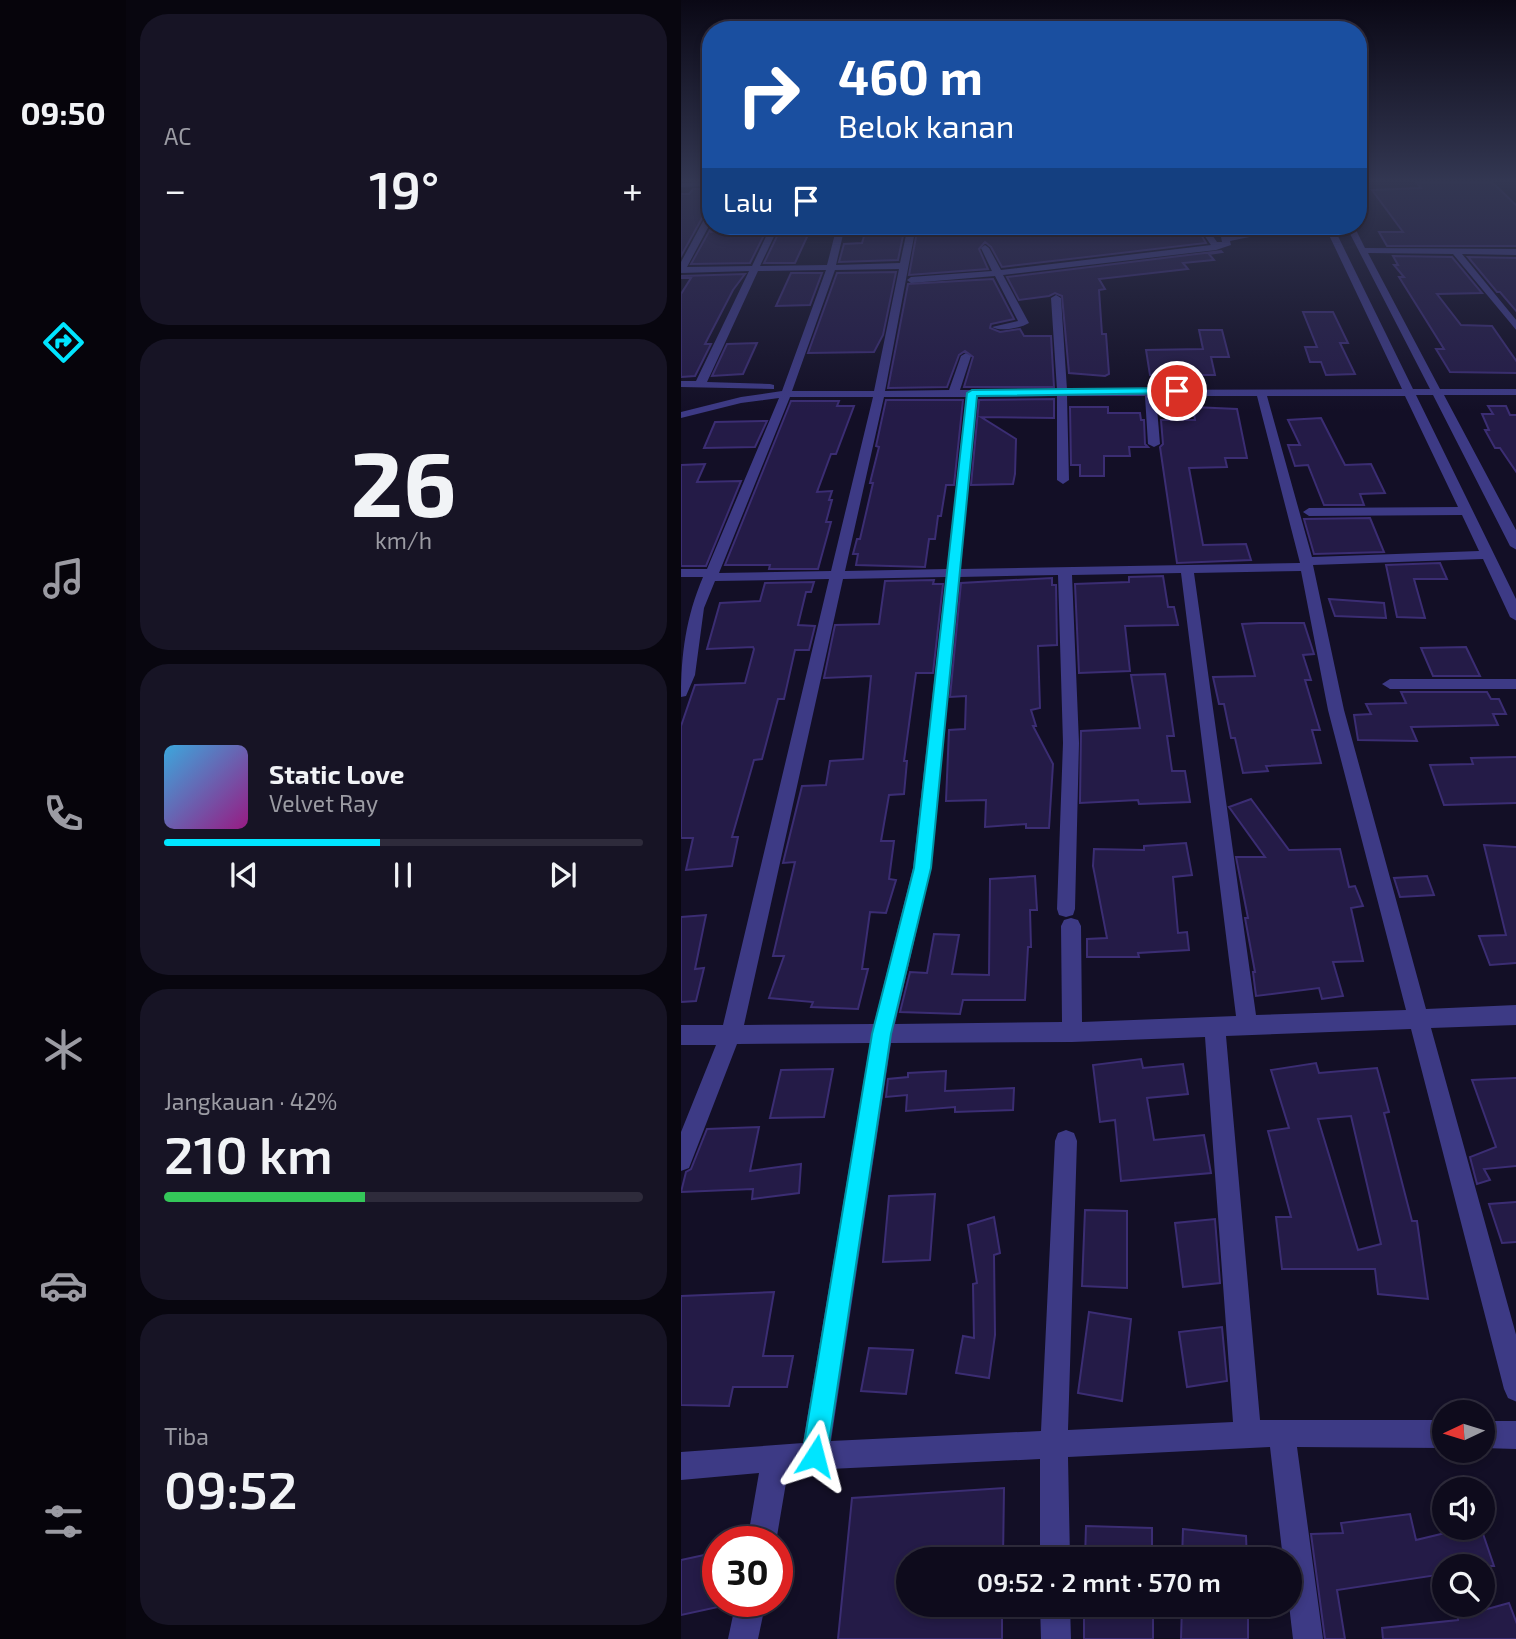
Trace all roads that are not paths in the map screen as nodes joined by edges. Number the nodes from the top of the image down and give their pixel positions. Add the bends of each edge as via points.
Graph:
1 (760, 258) edge
2 (833, 258) edge
3 (906, 258) edge
4 (990, 258) edge
5 (1106, 258) edge
6 (1344, 258) edge
7 (1366, 258) edge
8 (1461, 258) edge
9 (904, 266) junction
10 (756, 268) junction
11 (831, 268) junction
12 (681, 270) edge
13 (995, 271) junction
14 (911, 280) dead end
15 (1056, 298) dead end
16 (998, 327) dead end
17 (1516, 328) edge
18 (966, 356) dead end
19 (681, 384) edge
20 (700, 385) junction
21 (787, 391) junction
22 (1149, 391) junction
23 (1436, 391) junction
24 (1062, 392) junction
25 (1261, 392) junction
26 (1409, 392) junction
27 (1516, 392) edge
28 (972, 393) junction
29 (879, 394) junction
30 (953, 394) junction
31 (681, 415) edge
32 (1154, 444) dead end
33 (1063, 481) dead end
34 (1495, 506) junction
35 (1465, 508) junction
36 (1309, 512) dead end
37 (1516, 546) edge
38 (1488, 555) junction
39 (1307, 564) junction
40 (1187, 568) junction
41 (1065, 570) junction
42 (681, 573) edge
43 (952, 573) junction
44 (836, 574) junction
45 (711, 575) junction
46 (1516, 617) edge
47 (1390, 684) dead end
48 (1516, 684) edge
49 (681, 692) edge
50 (1516, 1015) edge
51 (1418, 1018) junction
52 (1247, 1024) junction
53 (1215, 1026) junction
54 (1072, 1032) junction
55 (731, 1034) junction
56 (882, 1034) junction
57 (681, 1035) edge
58 (1066, 1141) dead end
59 (681, 1160) edge
60 (1516, 1389) edge
61 (1282, 1433) junction
62 (1432, 1434) edge
63 (1247, 1435) junction
64 (1495, 1435) edge
65 (1516, 1435) edge
66 (1054, 1447) junction
67 (815, 1456) junction
68 (776, 1458) junction
69 (681, 1466) edge
70 (764, 1526) edge
71 (1055, 1547) edge
72 (748, 1617) edge
73 (1055, 1617) edge
74 (743, 1639) edge
75 (1056, 1639) edge
76 (1308, 1639) edge

1 - 10 street
2 - 11 street
3 - 9 street
4 - 13 street
5 - 13 street
6 - 26 street
7 - 23 street
8 - 17 street
9 - 11 street
9 - 29 street
10 - 11 street
10 - 12 street
10 - 20 street
11 - 21 street
13 - 14 street
13 - 16 street via 1024,323
15 - 24 street
18 - 30 street
19 - 20 street
20 - 21 street
21 - 29 street
21 - 31 street
21 - 45 street
22 - 24 street
22 - 25 street
22 - 32 street
23 - 26 street
23 - 27 street
23 - 34 street
24 - 28 street
24 - 33 street
25 - 26 street
25 - 39 street
26 - 35 street
28 - 30 street
28 - 43 street
29 - 30 street
29 - 44 street
34 - 35 street
34 - 37 street
35 - 36 street
35 - 38 street
38 - 39 street
38 - 46 street
39 - 40 street
39 - 51 street via 1336,710
40 - 41 street
40 - 52 street
41 - 43 street
41 - 54 street
42 - 45 street
43 - 44 street
43 - 56 street via 923,868
44 - 45 street
44 - 55 street
45 - 49 street via 693,622
47 - 48 street
50 - 51 street
51 - 52 street
51 - 60 street
52 - 53 street
53 - 54 street
53 - 63 street
54 - 56 street
55 - 56 street
55 - 57 street
55 - 59 street
56 - 67 street
58 - 66 street
61 - 62 street
61 - 63 street
61 - 76 street
63 - 66 street
64 - 65 street
66 - 67 street
66 - 71 street
67 - 68 street
68 - 69 street
68 - 70 street
72 - 74 street
73 - 75 street

